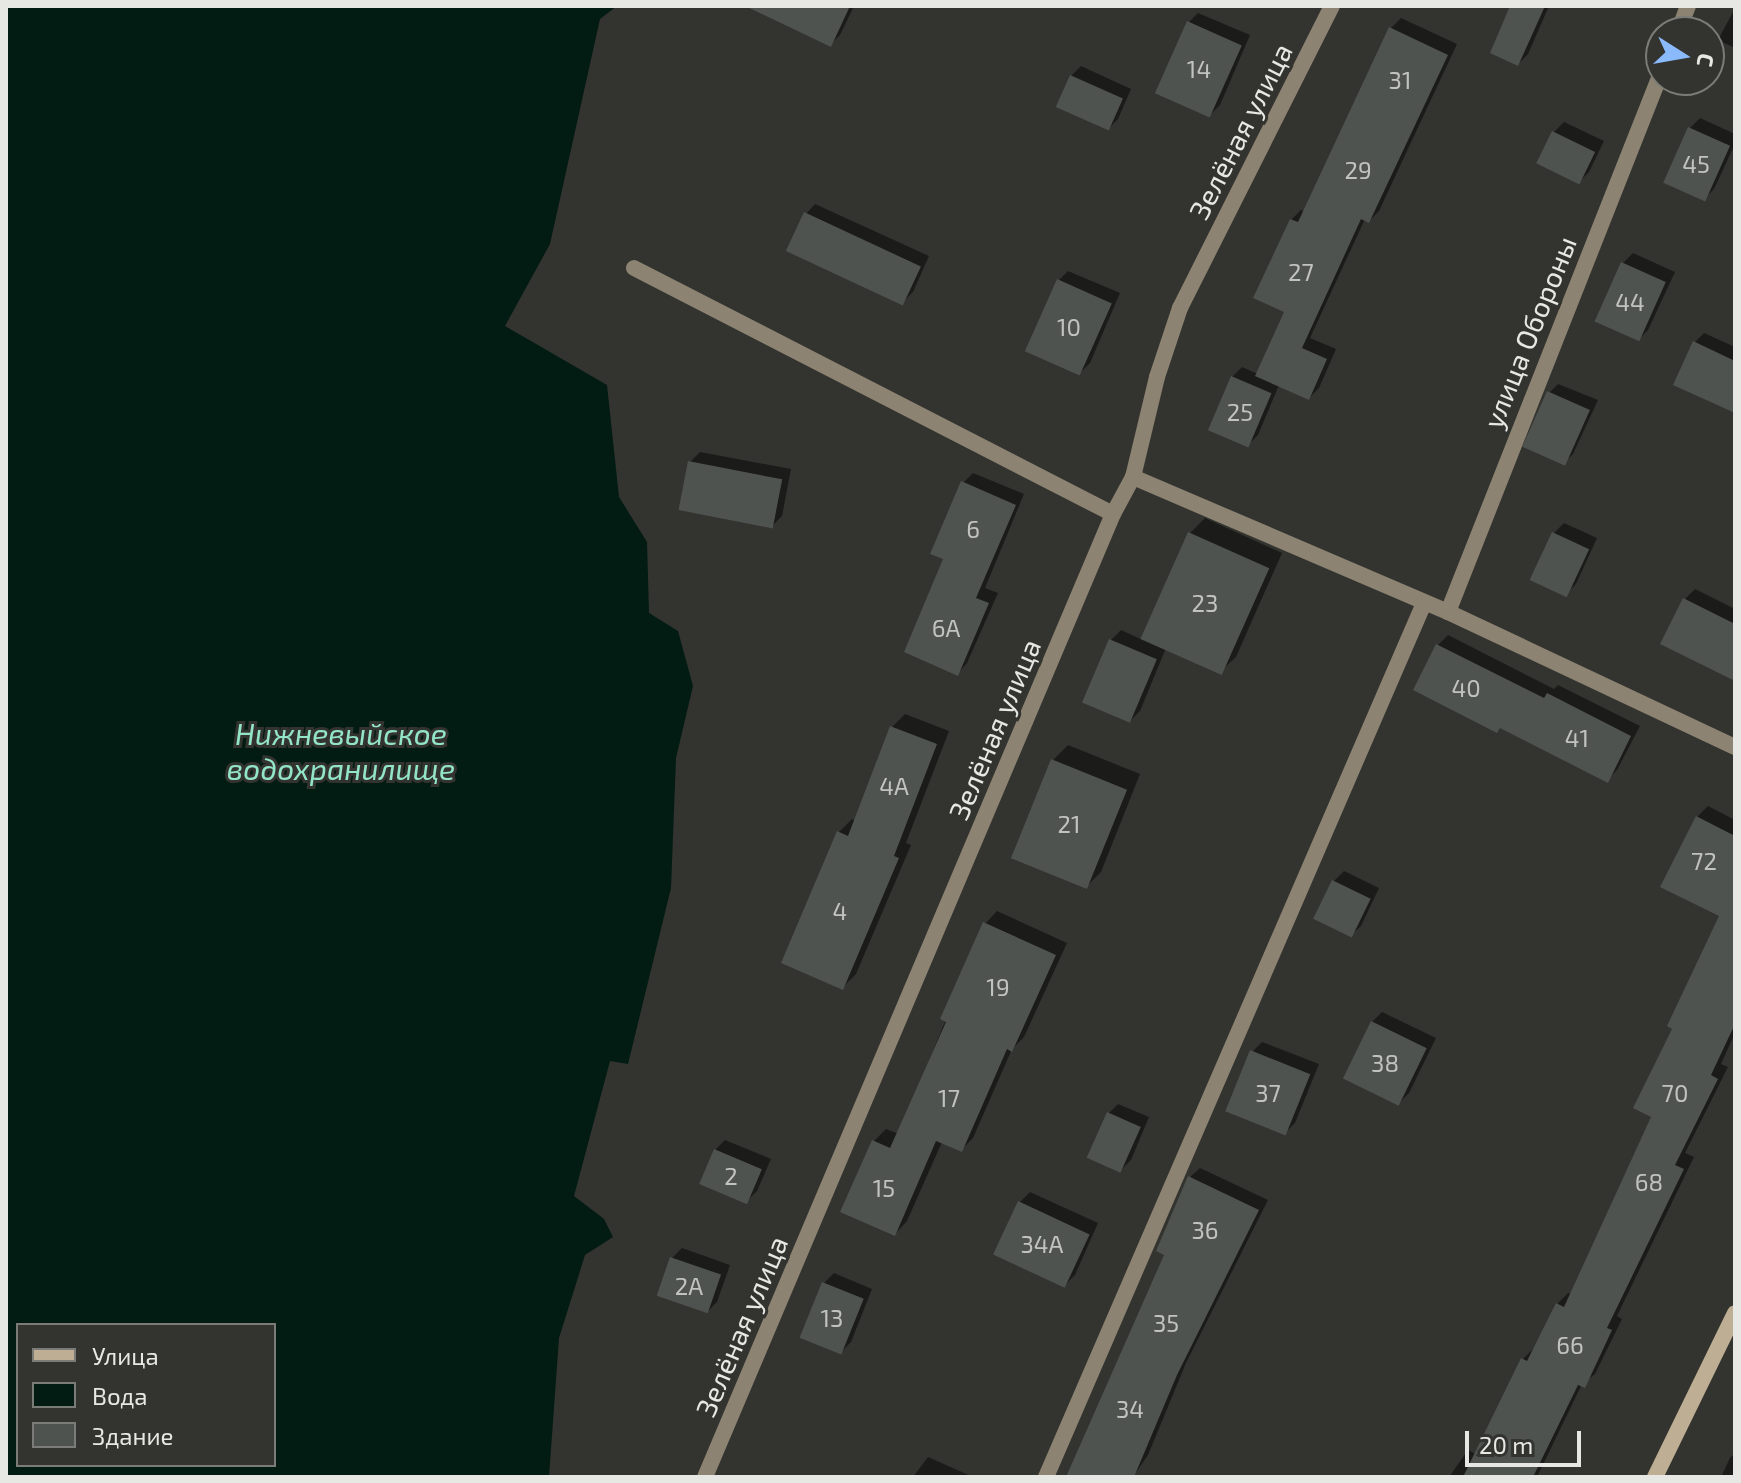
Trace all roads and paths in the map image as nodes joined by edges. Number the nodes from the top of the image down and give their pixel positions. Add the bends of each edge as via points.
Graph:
1 (1332, 6) edge
2 (1652, 96) edge
3 (634, 268) dead end
4 (1133, 477) junction
5 (1113, 514) junction
6 (1424, 603) junction
7 (1448, 612) junction
8 (1735, 747) edge
9 (1735, 1313) edge
10 (705, 1477) edge
11 (1046, 1477) edge
12 (1655, 1477) edge

1 - 4 street, Зелёная улица via 1180,308
2 - 7 street, улица Обороны
3 - 5 street
4 - 5 street, Зелёная улица
4 - 6 street
5 - 10 street, Зелёная улица
6 - 7 street
6 - 11 street
7 - 8 street
9 - 12 street

